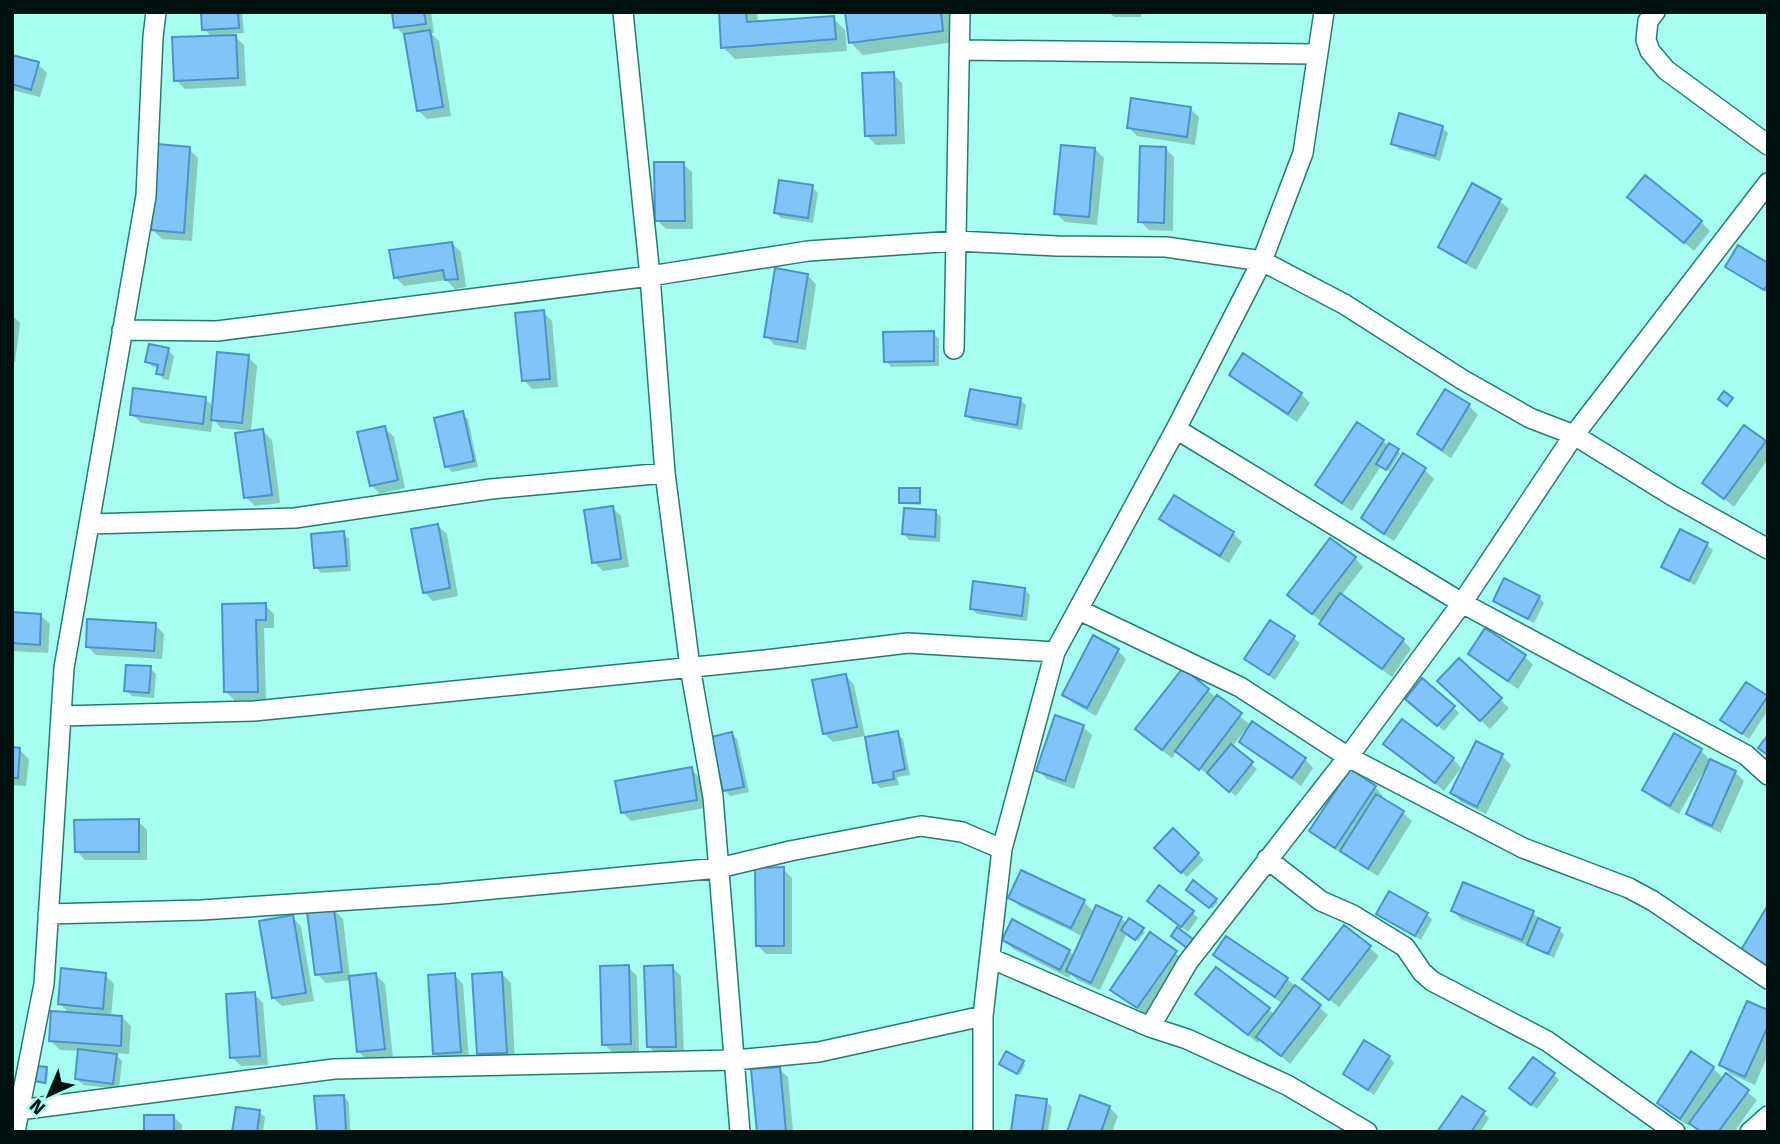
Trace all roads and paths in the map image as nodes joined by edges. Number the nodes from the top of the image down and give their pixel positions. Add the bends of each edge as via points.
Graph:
1 (156, 12) edge
2 (623, 12) edge
3 (960, 12) edge
4 (1324, 12) edge
5 (1655, 12) edge
6 (961, 50) junction
7 (1317, 54) junction
8 (1768, 145) edge
9 (1768, 183) edge
10 (956, 241) junction
11 (1262, 261) junction
12 (650, 276) junction
13 (122, 330) junction
14 (954, 349) dead end
15 (1176, 429) junction
16 (1574, 435) junction
17 (665, 473) junction
18 (89, 524) junction
19 (1768, 548) edge
20 (1462, 603) junction
21 (1079, 610) junction
22 (1055, 652) junction
23 (690, 667) junction
24 (61, 716) junction
25 (1348, 757) junction
26 (1768, 775) edge
27 (1002, 849) junction
28 (1267, 859) junction
29 (719, 868) junction
30 (48, 914) junction
31 (990, 958) junction
32 (1768, 979) edge
33 (983, 1016) junction
34 (1150, 1027) junction
35 (735, 1060) junction
36 (19, 1110) junction
37 (1768, 1116) edge
38 (15, 1132) edge
39 (740, 1132) edge
40 (983, 1132) edge
41 (1367, 1132) edge
42 (1675, 1132) edge
43 (1750, 1132) edge

1 - 13 street via 146,196
2 - 12 street
3 - 6 street
4 - 7 street
5 - 8 street via 1648,21 1646,40 1666,71
6 - 7 street
6 - 10 street
7 - 11 street via 1303,153
9 - 16 street
10 - 11 street via 1166,247
10 - 12 street via 808,251
10 - 14 street
11 - 15 street
11 - 16 street via 1344,304 1485,393
12 - 13 street via 217,331
12 - 17 street
13 - 18 street
15 - 20 street
15 - 21 street
16 - 19 street
16 - 20 street
17 - 18 street via 491,489 295,518
17 - 23 street
18 - 24 street via 64,668
20 - 25 street
20 - 26 street via 1746,755
21 - 22 street
21 - 25 street via 1240,687
22 - 23 street via 908,643
22 - 27 street
23 - 24 street via 254,710
23 - 29 street via 713,797
24 - 30 street
25 - 28 street
25 - 32 street via 1523,848 1629,888
27 - 29 street via 962,832 921,827
27 - 31 street
28 - 34 street via 1188,962
28 - 42 street via 1321,901 1405,947 1432,981 1547,1041
29 - 30 street via 441,894 202,910
29 - 35 street
30 - 36 street via 44,984
31 - 33 street
31 - 34 street
33 - 35 street via 819,1052
33 - 40 street
34 - 41 street via 1287,1085
35 - 36 street via 334,1069
35 - 39 street
36 - 38 street
37 - 43 street

